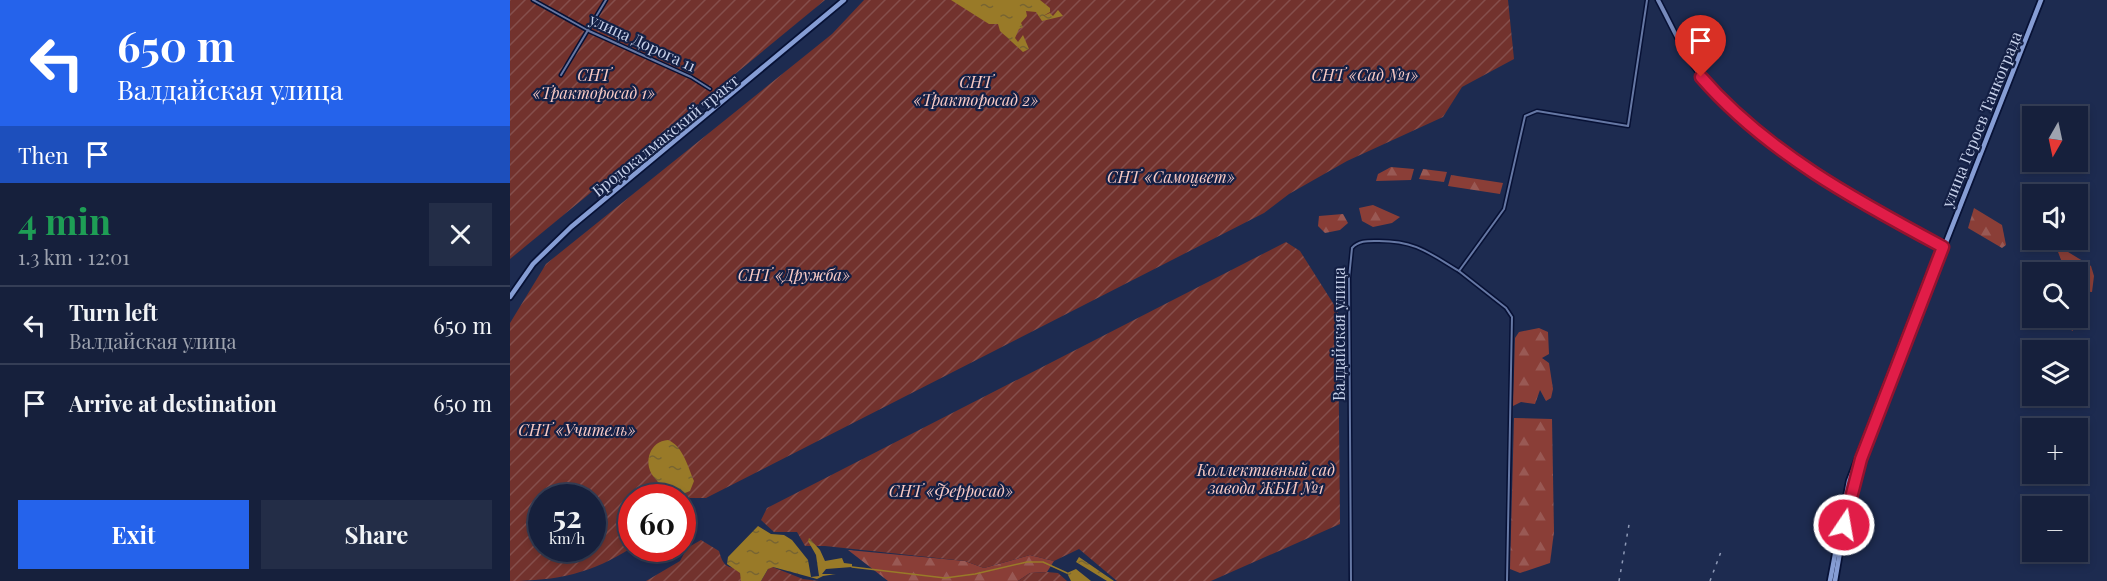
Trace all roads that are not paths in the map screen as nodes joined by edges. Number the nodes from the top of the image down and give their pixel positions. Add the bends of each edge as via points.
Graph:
1 (533, 0) edge
2 (606, 0) edge
3 (844, 0) edge
4 (1647, 0) edge
5 (1658, 0) edge
6 (2041, 0) edge
7 (589, 31) junction
8 (561, 75) dead end
9 (710, 89) dead end
10 (1943, 247) junction
11 (1459, 271) junction
12 (510, 297) edge
13 (1351, 581) edge
14 (1507, 581) edge
15 (1830, 581) edge
16 (1835, 581) edge

1 - 7 street, улица Дорога 11
2 - 7 street
3 - 12 main road, Бродокалмакский тракт via 571,226 532,264
4 - 11 street via 1628,126 1537,111 1525,116 1504,209
5 - 10 street via 1701,77 1722,101 1790,158
6 - 10 main road, улица Героев Танкограда
7 - 8 street
7 - 9 street, улица Дорога 11
10 - 15 main road, улица Героев Танкограда via 1857,454
10 - 16 main road, улица Героев Танкограда via 1853,482
11 - 13 street, Валдайская улица via 1404,242 1360,242 1352,248
11 - 14 street via 1512,317

